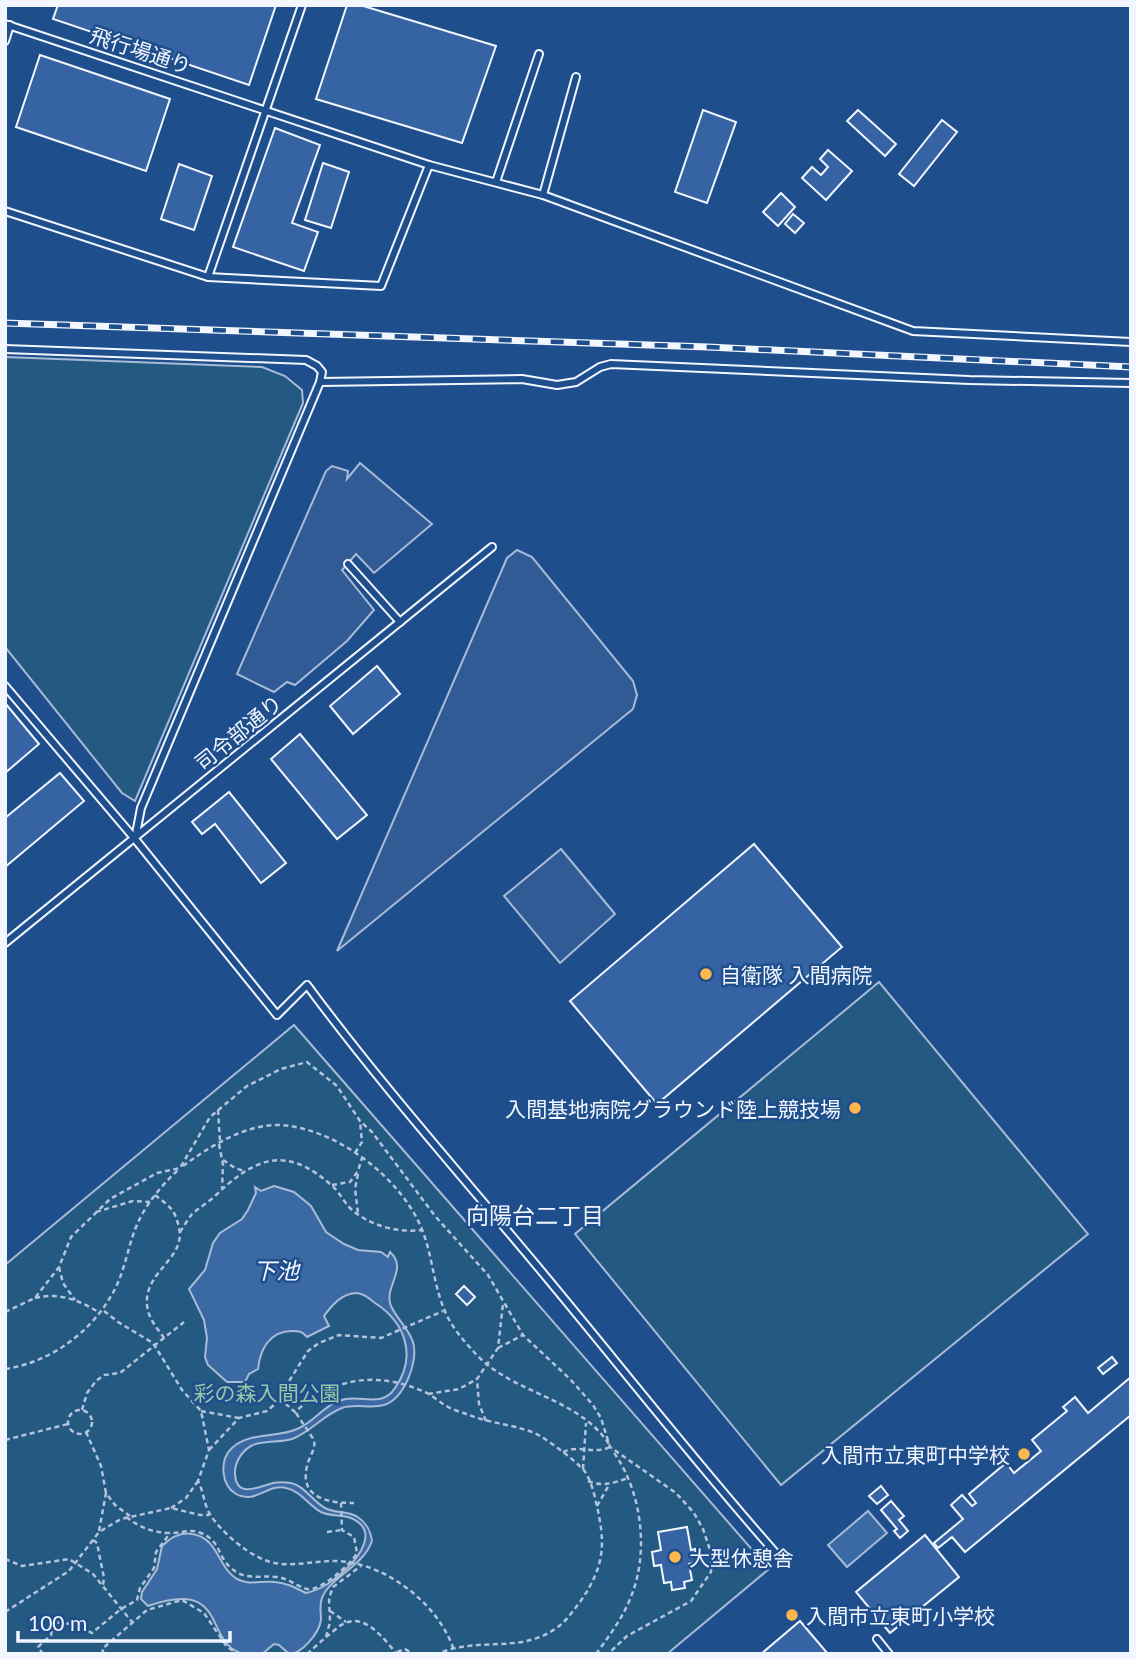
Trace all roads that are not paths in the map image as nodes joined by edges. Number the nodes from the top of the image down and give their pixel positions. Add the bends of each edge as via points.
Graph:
1 (302, 5) edge
2 (8, 24) edge
3 (5, 41) edge
4 (539, 54) dead end
5 (576, 77) dead end
6 (267, 110) junction
7 (429, 165) junction
8 (496, 183) junction
9 (543, 195) junction
10 (5, 211) edge
11 (208, 277) junction
12 (1131, 342) edge
13 (5, 349) edge
14 (320, 382) junction
15 (1131, 383) edge
16 (492, 547) dead end
17 (348, 564) dead end
18 (400, 622) junction
19 (5, 686) edge
20 (135, 839) junction
21 (5, 943) edge
22 (780, 1558) dead end
23 (877, 1639) dead end
24 (889, 1654) edge

1 - 6 lane
2 - 3 lane
2 - 6 lane, 飛行場通り
4 - 8 lane
5 - 9 lane
6 - 7 lane, 飛行場通り
6 - 11 lane
7 - 8 lane, 飛行場通り
7 - 11 lane via 381,286
8 - 9 lane, 飛行場通り
9 - 12 lane, 飛行場通り via 912,331
10 - 11 lane
13 - 14 lane via 306,360 322,372
14 - 15 lane via 522,379 557,385 576,382 611,364
14 - 20 lane via 141,808
16 - 18 lane, 司令部通り
17 - 18 lane
18 - 20 lane, 司令部通り
19 - 20 lane
20 - 21 lane, 司令部通り
20 - 22 lane via 277,1015 307,985 361,1057
23 - 24 lane

